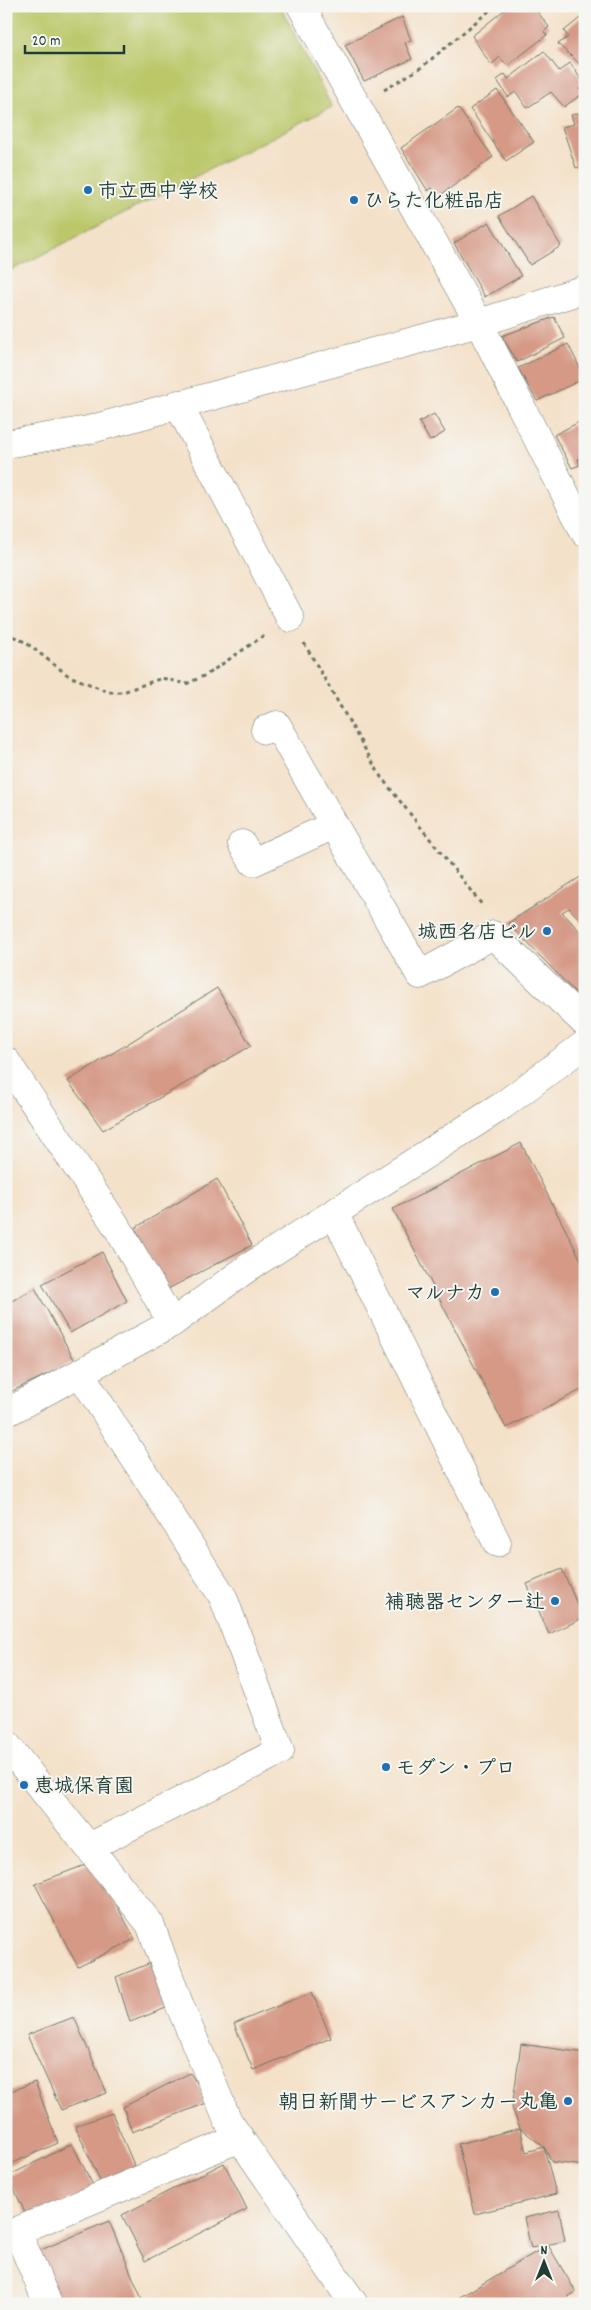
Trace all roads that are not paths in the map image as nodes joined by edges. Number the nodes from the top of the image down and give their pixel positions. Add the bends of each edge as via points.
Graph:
1 (302, 6) edge
2 (585, 289) edge
3 (479, 323) junction
4 (178, 404) junction
5 (6, 444) edge
6 (585, 533) edge
7 (290, 618) dead end
8 (265, 730) dead end
9 (334, 825) junction
10 (242, 844) dead end
11 (585, 1024) edge
12 (585, 1044) edge
13 (6, 1061) edge
14 (334, 1213) junction
15 (172, 1323) junction
16 (80, 1373) junction
17 (6, 1413) edge
18 (497, 1544) dead end
19 (6, 1744) edge
20 (89, 1847) junction
21 (240, 2138) junction
22 (48, 2304) edge
23 (354, 2304) edge

1 - 3 street
2 - 3 street
3 - 4 street
3 - 6 street
4 - 5 street via 88,430
4 - 7 street
8 - 9 street via 277,725
9 - 10 street via 253,862
9 - 11 street via 420,975 493,935
12 - 14 street via 502,1106
13 - 15 street via 119,1230
14 - 15 street via 249,1267
14 - 18 street
15 - 16 street
16 - 17 street
16 - 20 street via 223,1597 280,1751
19 - 20 street
20 - 21 street via 150,1924 228,2120
21 - 22 street via 17,2231
21 - 23 street

